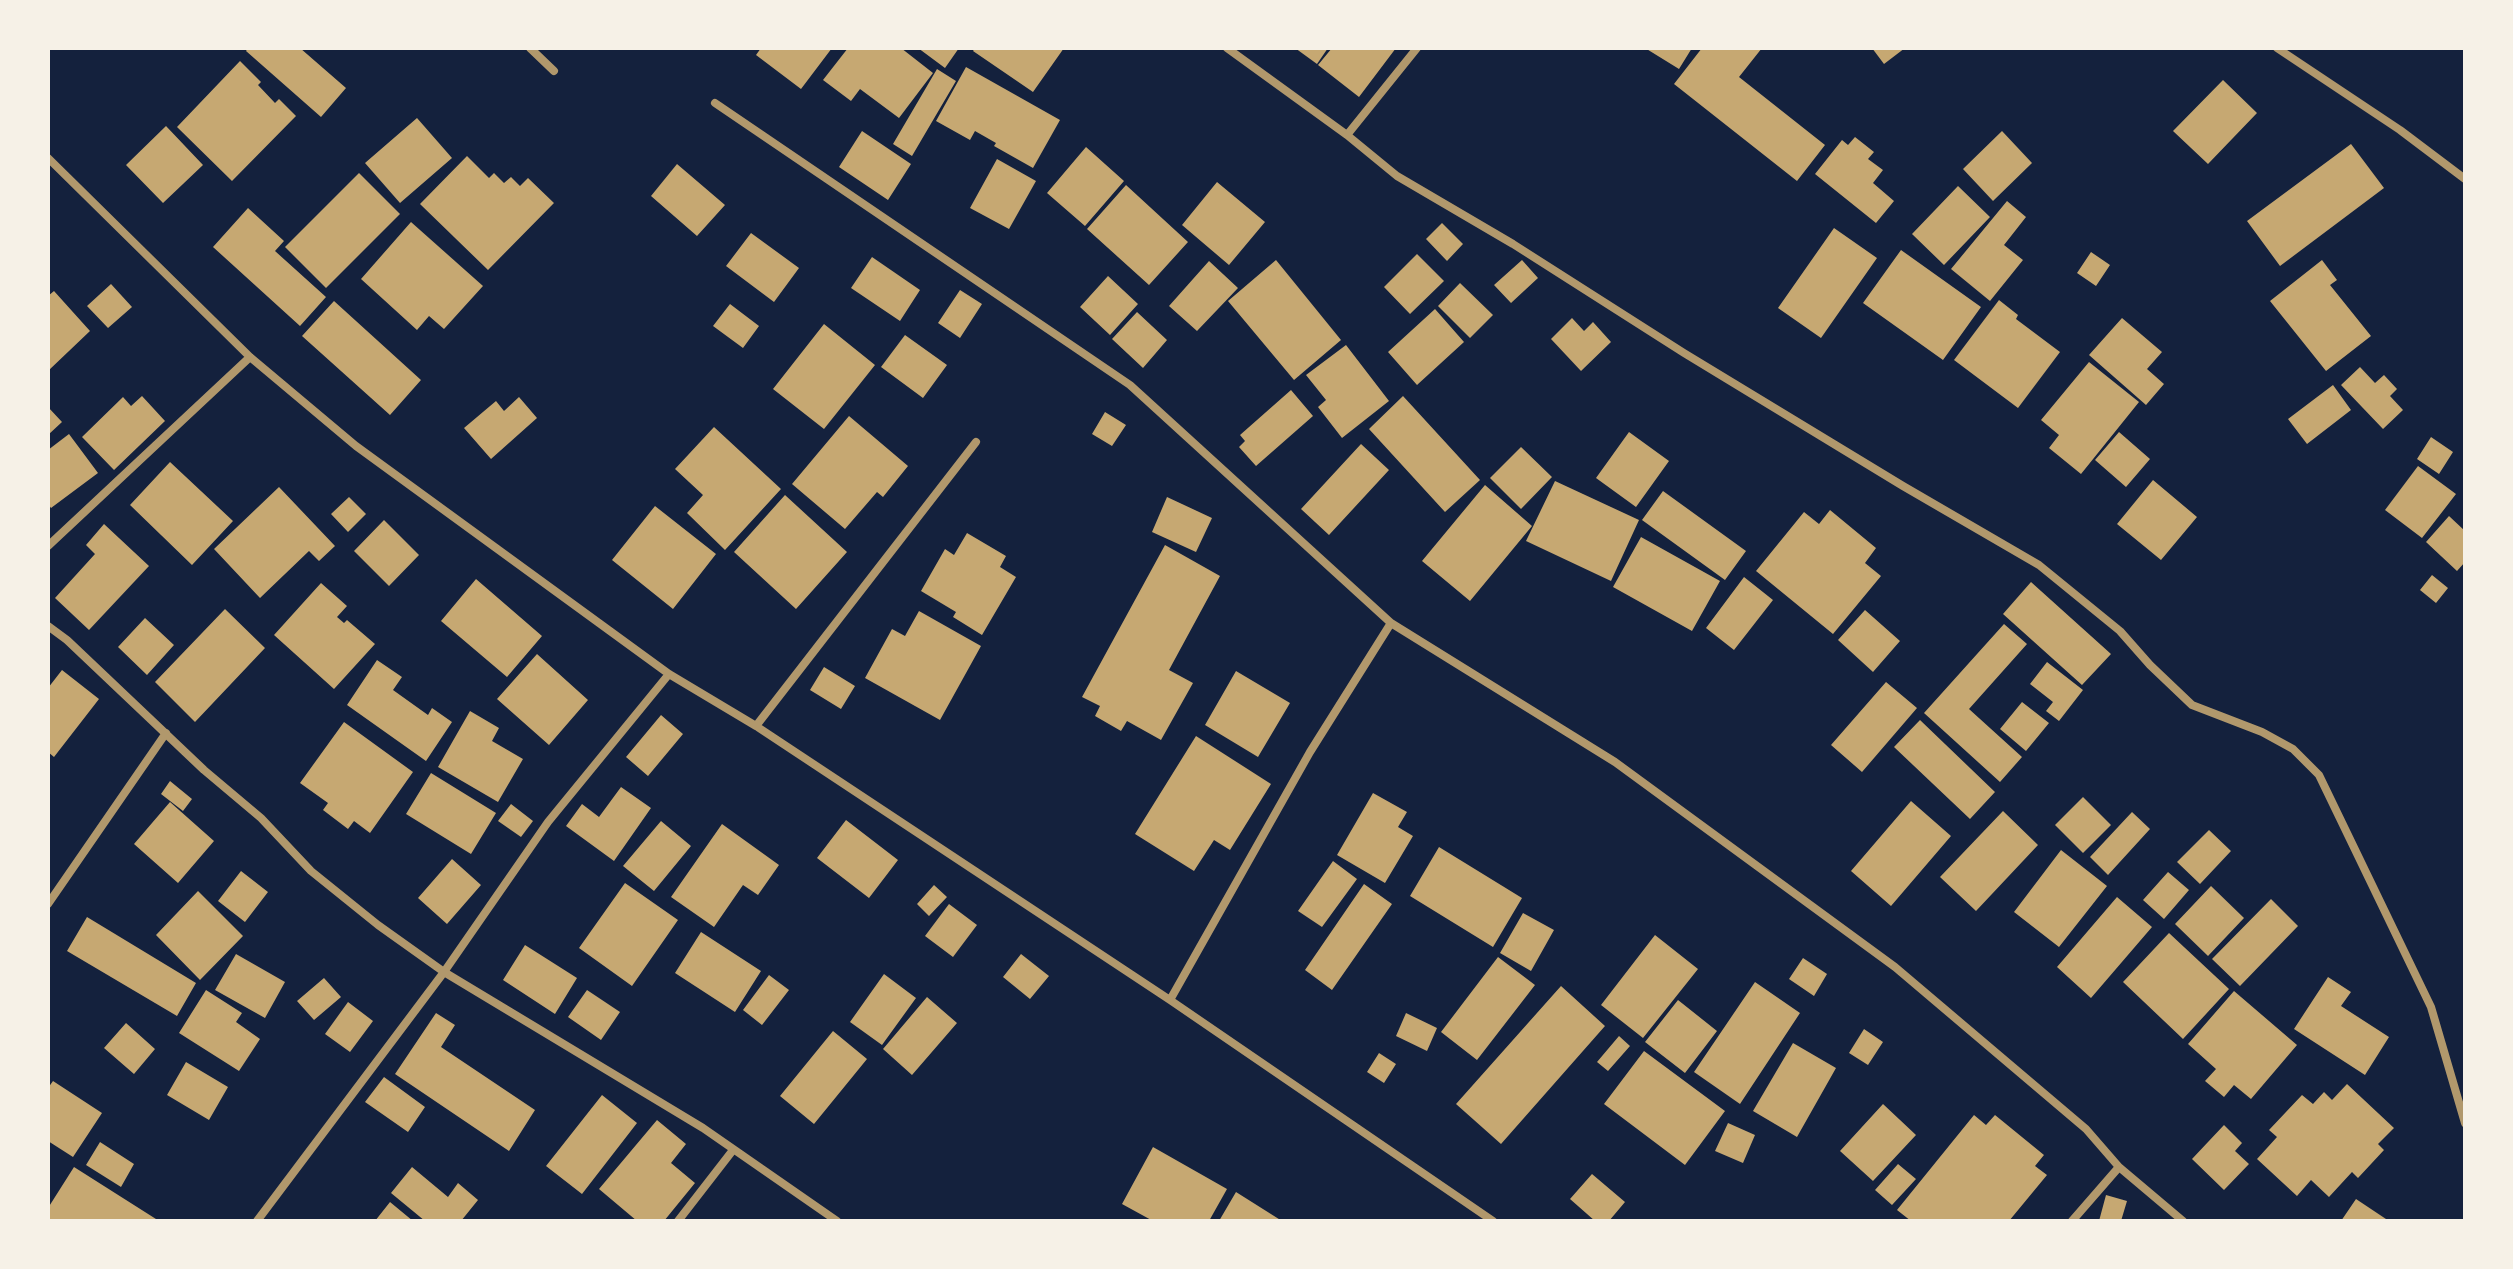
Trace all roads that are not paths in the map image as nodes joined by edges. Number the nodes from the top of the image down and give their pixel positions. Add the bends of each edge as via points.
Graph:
1 (530, 48) edge
2 (1227, 48) edge
3 (1417, 48) edge
4 (2277, 48) edge
5 (554, 71) dead end
6 (715, 103) dead end
7 (1347, 135) junction
8 (48, 158) edge
9 (2465, 179) edge
10 (250, 357) junction
11 (976, 442) dead end
12 (48, 546) edge
13 (1391, 623) junction
14 (48, 626) edge
15 (669, 674) junction
16 (756, 726) junction
17 (166, 733) junction
18 (48, 904) edge
19 (444, 972) junction
20 (1170, 1000) junction
21 (2465, 1123) edge
22 (733, 1150) junction
23 (2119, 1167) junction
24 (257, 1221) edge
25 (678, 1221) edge
26 (837, 1221) edge
27 (1493, 1221) edge
28 (2072, 1221) edge
29 (2183, 1221) edge

1 - 5 street
2 - 7 street
3 - 7 street
4 - 9 street
6 - 13 street via 1130,385
7 - 21 street via 1397,176 2039,565 2120,631 2192,705 2293,749 2319,775 2431,1007
8 - 10 street
10 - 12 street
10 - 15 street via 356,446
11 - 16 street
13 - 20 street via 1310,752
13 - 23 street via 1615,762 1895,967 2086,1129
14 - 17 street
15 - 16 street
15 - 19 street via 548,822
16 - 20 street
17 - 18 street
17 - 19 street via 311,871
19 - 22 street
19 - 24 street
20 - 27 street
22 - 25 street
22 - 26 street
23 - 28 street
23 - 29 street

